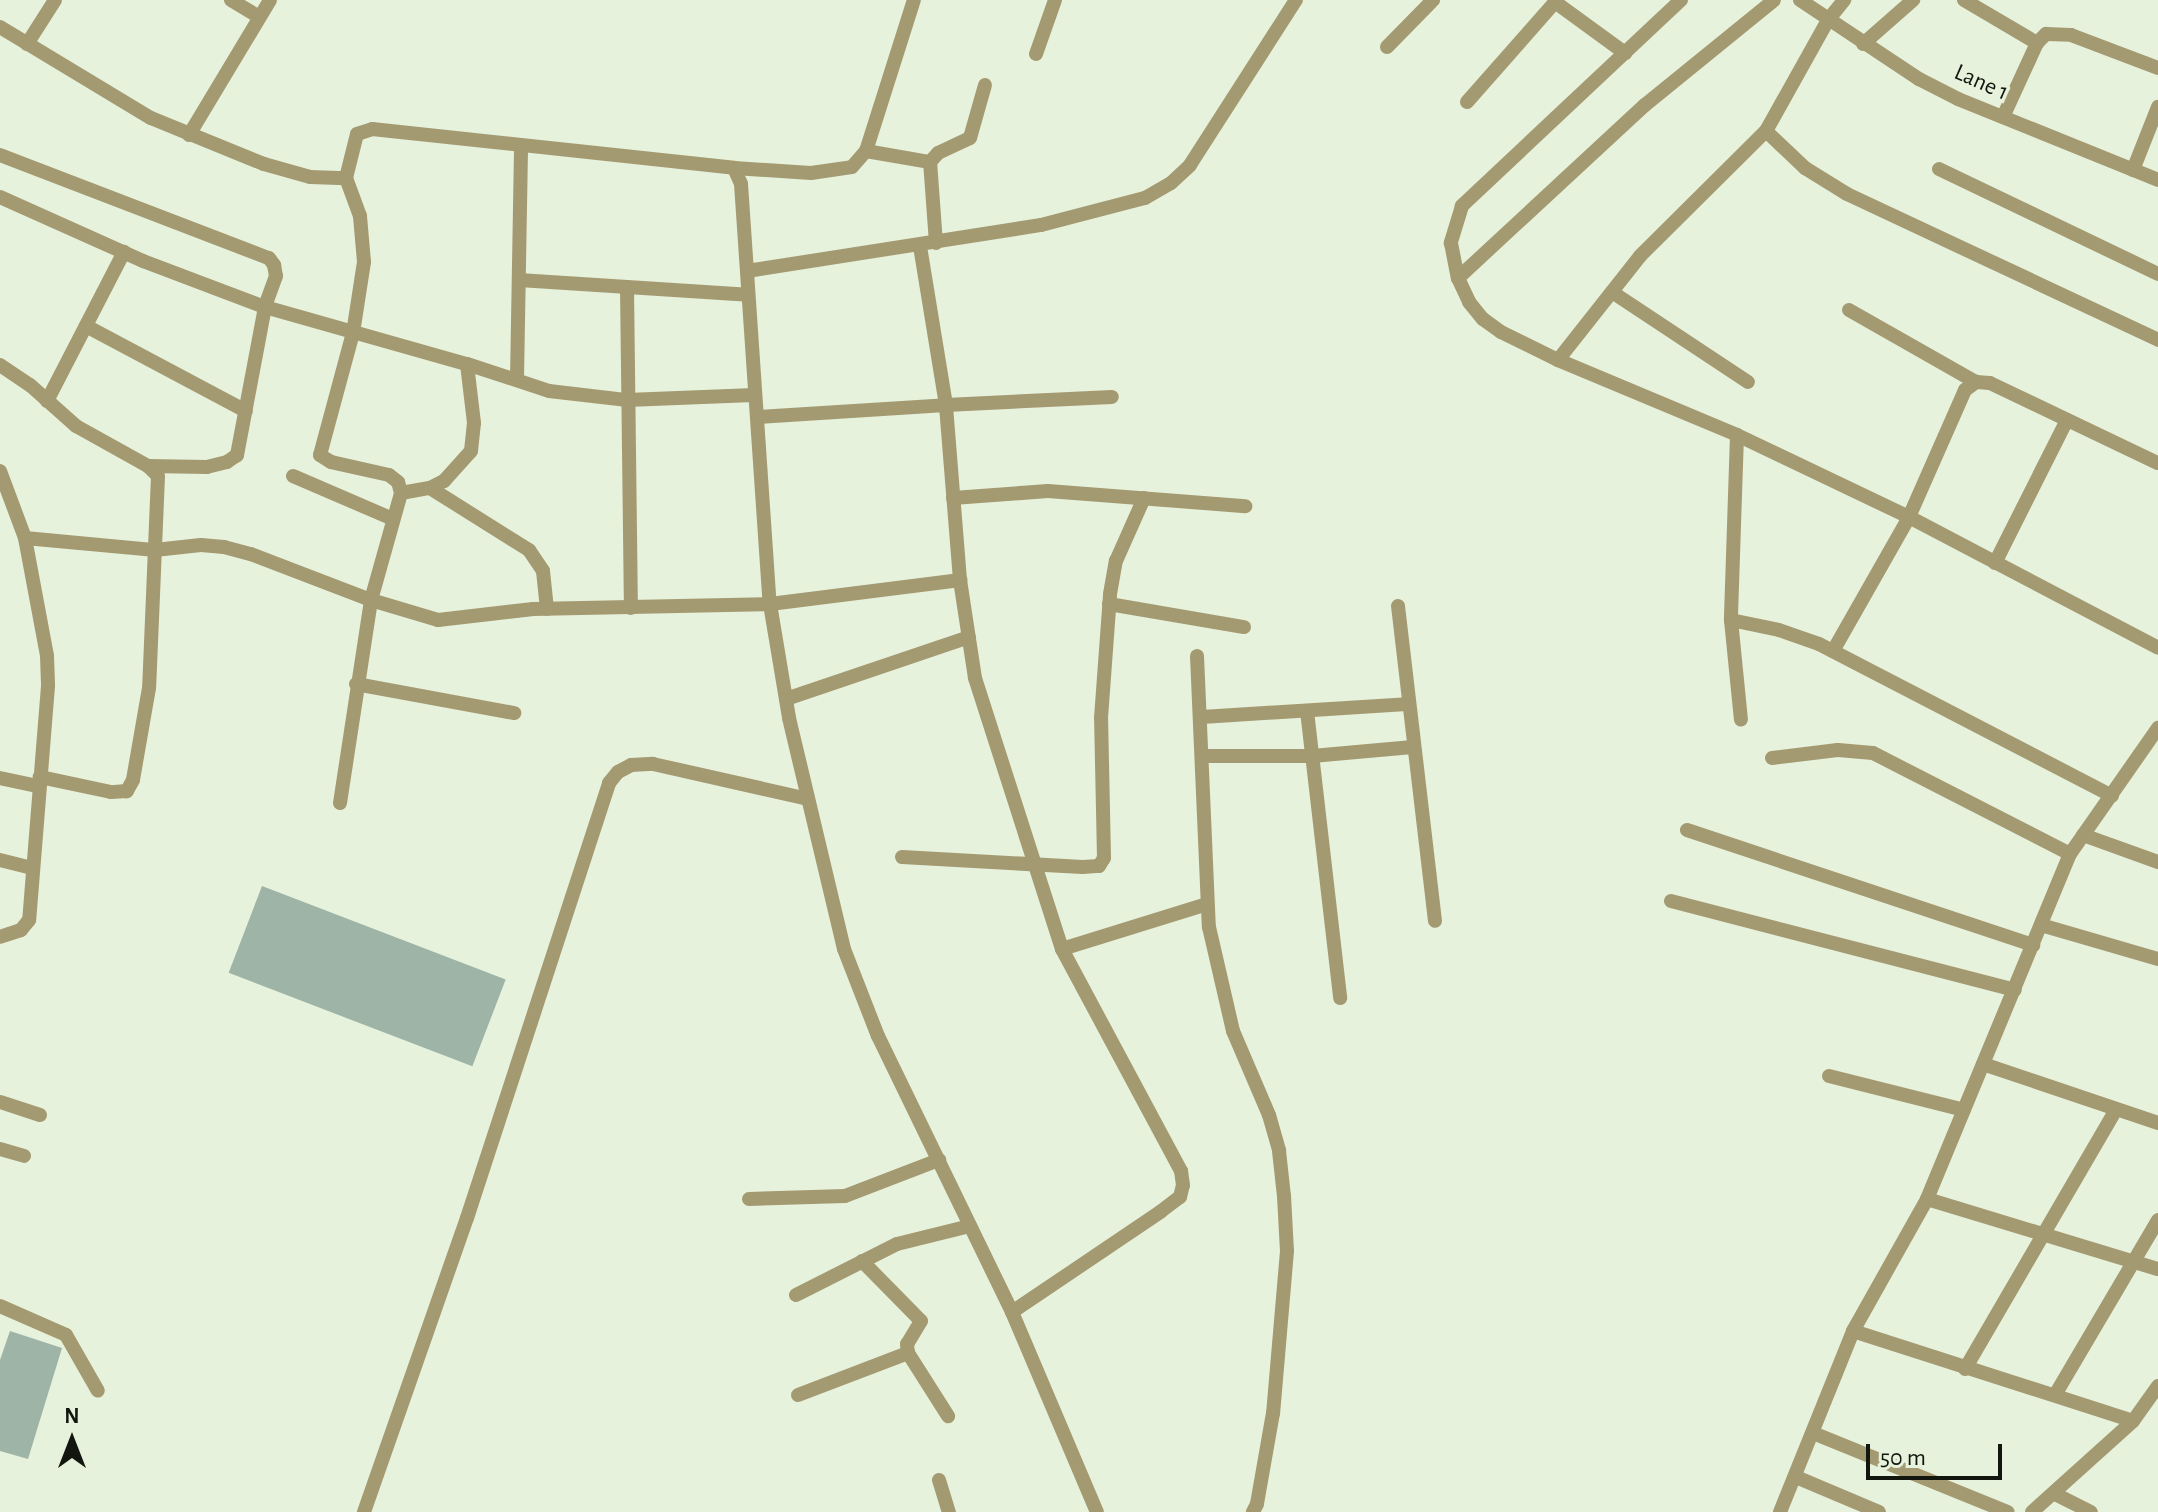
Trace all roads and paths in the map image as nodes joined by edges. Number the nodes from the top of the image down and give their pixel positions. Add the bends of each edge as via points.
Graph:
1 (55, 0) edge
2 (231, 0) edge
3 (270, 0) edge
4 (914, 0) edge
5 (1055, 0) edge
6 (1433, 0) edge
7 (1681, 0) edge
8 (1774, 0) edge
9 (1800, 0) edge
10 (1844, 0) edge
11 (1913, 0) edge
12 (1964, 0) edge
13 (1556, 1) edge
14 (1287, 3) edge
15 (259, 17) junction
16 (1828, 20) junction
17 (0, 27) edge
18 (2037, 43) junction
19 (27, 44) junction
20 (1863, 44) junction
21 (1387, 47) dead end
22 (1625, 53) junction
23 (1036, 54) dead end
24 (2158, 68) edge
25 (985, 85) dead end
26 (1467, 102) dead end
27 (2158, 107) edge
28 (2003, 117) junction
29 (1766, 131) junction
30 (189, 135) junction
31 (521, 146) junction
32 (866, 151) junction
33 (0, 155) edge
34 (930, 162) junction
35 (734, 168) junction
36 (1939, 169) dead end
37 (2133, 170) junction
38 (346, 178) junction
39 (2158, 180) edge
40 (0, 197) edge
41 (928, 245) junction
42 (124, 252) junction
43 (747, 271) junction
44 (2158, 274) edge
45 (1458, 278) junction
46 (519, 280) junction
47 (627, 287) junction
48 (1612, 292) junction
49 (748, 295) junction
50 (265, 307) junction
51 (1849, 310) dead end
52 (86, 326) junction
53 (353, 333) junction
54 (2158, 340) edge
55 (1558, 360) junction
56 (467, 364) junction
57 (0, 365) edge
58 (517, 379) junction
59 (1748, 382) dead end
60 (1976, 382) junction
61 (754, 395) junction
62 (1112, 397) dead end
63 (627, 400) junction
64 (47, 401) junction
65 (946, 405) junction
66 (246, 411) junction
67 (757, 417) junction
68 (2067, 420) junction
69 (1737, 435) junction
70 (2158, 463) edge
71 (148, 466) junction
72 (0, 471) edge
73 (293, 476) dead end
74 (430, 488) junction
75 (401, 493) junction
76 (953, 498) junction
77 (1144, 498) junction
78 (1245, 506) dead end
79 (1909, 517) junction
80 (393, 519) junction
81 (25, 538) junction
82 (155, 550) junction
83 (1995, 563) junction
84 (960, 580) junction
85 (371, 600) junction
86 (770, 604) junction
87 (1109, 604) junction
88 (1398, 606) dead end
89 (631, 608) junction
90 (547, 609) junction
91 (1731, 620) junction
92 (1244, 627) dead end
93 (969, 637) junction
94 (2158, 648) edge
95 (1833, 651) junction
96 (1197, 656) dead end
97 (356, 684) junction
98 (786, 699) junction
99 (1407, 704) junction
100 (1307, 711) junction
101 (514, 713) dead end
102 (1202, 717) junction
103 (1741, 720) dead end
104 (2158, 728) edge
105 (1413, 747) junction
106 (1203, 756) junction
107 (1312, 756) junction
108 (1772, 758) dead end
109 (0, 778) edge
110 (40, 782) junction
111 (2112, 796) junction
112 (808, 799) junction
113 (340, 803) dead end
114 (1687, 830) dead end
115 (2083, 835) junction
116 (2070, 854) junction
117 (902, 857) dead end
118 (0, 860) edge
119 (2158, 862) edge
120 (1034, 864) junction
121 (33, 868) junction
122 (1671, 901) dead end
123 (1207, 904) junction
124 (1435, 921) dead end
125 (2041, 925) junction
126 (0, 937) edge
127 (2033, 945) junction
128 (1062, 949) junction
129 (2158, 959) edge
130 (2015, 990) junction
131 (1340, 998) dead end
132 (1983, 1064) junction
133 (1829, 1076) dead end
134 (0, 1102) edge
135 (1964, 1110) junction
136 (2116, 1110) junction
137 (40, 1115) dead end
138 (2158, 1123) edge
139 (0, 1149) edge
140 (24, 1156) dead end
141 (939, 1160) junction
142 (749, 1199) dead end
143 (1927, 1199) junction
144 (2158, 1220) edge
145 (970, 1226) junction
146 (2043, 1237) junction
147 (862, 1261) junction
148 (2132, 1261) junction
149 (2158, 1269) edge
150 (796, 1295) dead end
151 (0, 1306) edge
152 (1012, 1312) junction
153 (1853, 1331) junction
154 (908, 1353) junction
155 (1965, 1369) junction
156 (98, 1391) dead end
157 (2155, 1394) edge
158 (798, 1395) dead end
159 (2055, 1395) junction
160 (948, 1416) dead end
161 (2133, 1421) junction
162 (1813, 1433) junction
163 (1796, 1477) junction
164 (939, 1480) dead end
165 (2055, 1494) junction
166 (364, 1512) edge
167 (949, 1512) edge
168 (1097, 1512) edge
169 (1253, 1512) edge
170 (1780, 1512) edge
171 (1879, 1512) edge
172 (2008, 1512) edge
173 (2032, 1512) edge
174 (2091, 1512) edge

1 - 19 street
2 - 15 street
3 - 15 street
4 - 32 street
5 - 23 street
6 - 21 street
7 - 22 street
8 - 45 street via 1645,105
9 - 16 street, Lane 1
10 - 16 street
11 - 20 street
12 - 18 street
13 - 22 street
13 - 26 street
14 - 41 street via 1190,165 1171,183 1104,212
15 - 30 street
16 - 20 street, Lane 1
16 - 29 street
17 - 19 street
18 - 24 street via 2046,34 2071,35
18 - 28 street
19 - 30 street
20 - 28 street, Lane 1 via 1919,79
22 - 45 street via 1462,206 1451,243
25 - 34 street via 970,138
27 - 37 street
28 - 37 street, Lane 1
29 - 48 street via 1640,256
29 - 54 street via 1805,168 1847,194
30 - 38 street via 286,172
31 - 35 street
31 - 38 street via 372,129 357,134
31 - 46 street
32 - 34 street
32 - 35 street via 852,167 832,171
33 - 50 street via 269,258 276,276
34 - 41 street
35 - 43 street via 741,184
36 - 44 street
37 - 39 street, Lane 1
38 - 53 street via 364,239
40 - 42 street
41 - 43 street
41 - 65 street
42 - 50 street
42 - 52 street
43 - 49 street
45 - 55 street via 1483,319
46 - 47 street
46 - 58 street
47 - 49 street
47 - 63 street
48 - 55 street
48 - 59 street
49 - 61 street
50 - 53 street
50 - 66 street
51 - 60 street
52 - 64 street
52 - 66 street
53 - 56 street
53 - 75 street via 320,455 389,475
55 - 69 street
56 - 58 street
56 - 74 street via 474,423 471,451 444,481
57 - 64 street
58 - 63 street via 568,395
60 - 68 street via 1990,383
60 - 79 street via 1965,390
61 - 63 street
61 - 67 street
62 - 65 street
63 - 89 street
64 - 71 street via 76,426
65 - 67 street
65 - 76 street
66 - 71 street via 237,455 227,462
67 - 86 street
68 - 70 street
68 - 83 street
69 - 79 street
69 - 91 street
71 - 82 street via 158,476
72 - 81 street
73 - 80 street
74 - 75 street
74 - 90 street via 529,550 543,571
75 - 80 street
76 - 77 street via 1048,491
76 - 84 street
77 - 78 street
77 - 87 street via 1116,561
79 - 83 street
79 - 95 street
80 - 85 street
81 - 82 street
81 - 110 street via 47,656
82 - 85 street via 224,547
82 - 110 street via 149,688 133,780 127,791 111,792
83 - 94 street
84 - 86 street
84 - 93 street
85 - 90 street via 438,620
85 - 97 street
86 - 89 street
86 - 98 street
87 - 92 street
87 - 120 street via 1101,718 1104,858 1091,867
88 - 99 street
89 - 90 street
91 - 95 street via 1779,630
91 - 103 street
93 - 98 street
93 - 120 street via 975,678
95 - 111 street
96 - 102 street
97 - 101 street
97 - 113 street
98 - 112 street
99 - 100 street
99 - 105 street
100 - 102 street
100 - 107 street
102 - 106 street
104 - 111 street
105 - 107 street
105 - 124 street
106 - 107 street
106 - 123 street
107 - 131 street
108 - 116 street via 1838,750 1873,753
109 - 110 street
110 - 121 street
111 - 115 street
112 - 141 street via 859,993
112 - 166 street via 653,764 631,765 609,783
114 - 127 street
115 - 116 street
115 - 119 street
116 - 125 street
117 - 120 street
118 - 121 street
120 - 128 street
121 - 126 street via 29,920 21,930
122 - 130 street
123 - 128 street
123 - 169 street via 1233,1031 1269,1115 1284,1196 1287,1251 1273,1413
125 - 127 street
125 - 129 street
127 - 130 street
128 - 152 street via 1181,1171 1183,1185 1180,1197 1160,1212
130 - 132 street
132 - 135 street
132 - 136 street
133 - 135 street
134 - 137 street
135 - 143 street
136 - 138 street
136 - 146 street
139 - 140 street
141 - 142 street via 845,1196
141 - 145 street
143 - 146 street
143 - 153 street
144 - 148 street
145 - 147 street via 897,1244
145 - 152 street
146 - 148 street
146 - 155 street
147 - 150 street
147 - 154 street via 921,1321 907,1344
148 - 149 street
148 - 159 street
151 - 156 street via 66,1335
152 - 168 street
153 - 155 street
153 - 162 street
154 - 158 street
154 - 160 street
155 - 159 street
157 - 161 street
159 - 161 street
161 - 165 street
162 - 163 street
162 - 172 street
163 - 170 street
163 - 171 street
164 - 167 street
165 - 173 street
165 - 174 street

